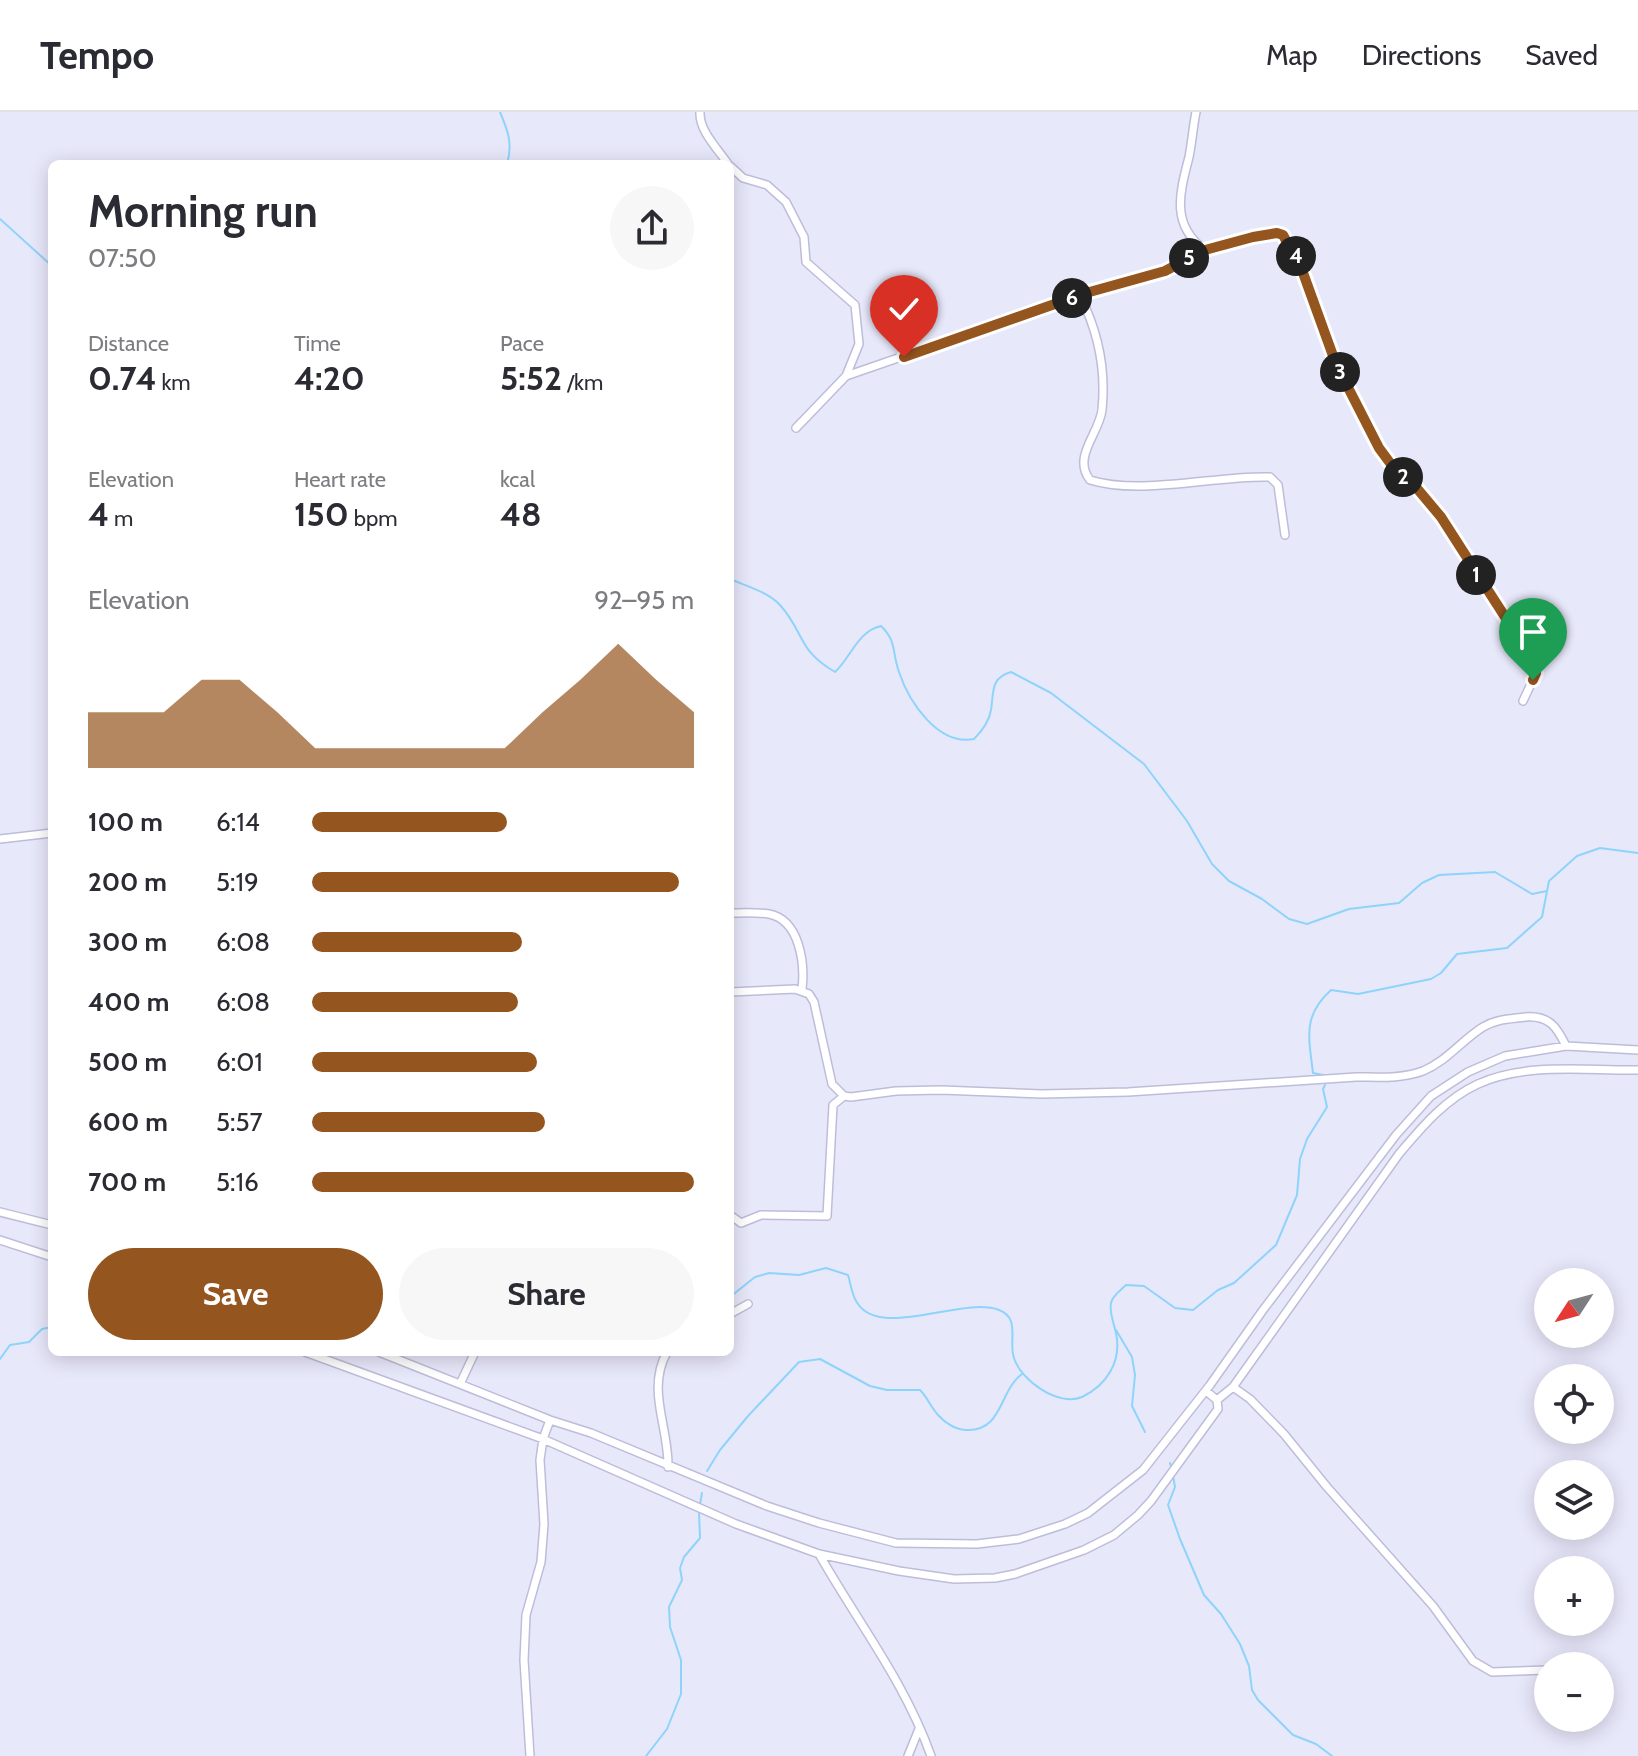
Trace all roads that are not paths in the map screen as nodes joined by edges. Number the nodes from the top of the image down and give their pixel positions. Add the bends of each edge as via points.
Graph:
1 (700, 112) edge
2 (1196, 112) edge
3 (725, 160) edge
4 (734, 170) edge
5 (1205, 250) junction
6 (1080, 296) junction
7 (846, 376) junction
8 (796, 428) dead end
9 (1285, 535) dead end
10 (1523, 701) dead end
11 (48, 833) edge
12 (0, 839) edge
13 (734, 913) edge
14 (802, 989) junction
15 (734, 992) edge
16 (1566, 1046) junction
17 (1638, 1050) edge
18 (1638, 1070) edge
19 (844, 1096) junction
20 (0, 1212) edge
21 (734, 1218) edge
22 (48, 1224) edge
23 (0, 1240) edge
24 (48, 1256) edge
25 (748, 1304) dead end
26 (734, 1312) edge
27 (316, 1356) edge
28 (389, 1356) edge
29 (473, 1356) edge
30 (666, 1356) edge
31 (460, 1384) junction
32 (1233, 1387) junction
33 (1206, 1391) junction
34 (1217, 1400) junction
35 (550, 1420) junction
36 (543, 1439) junction
37 (668, 1467) junction
38 (819, 1554) junction
39 (1534, 1670) edge
40 (919, 1729) junction
41 (530, 1756) edge
42 (908, 1756) edge
43 (931, 1756) edge

1 - 3 street via 704,130
2 - 5 street via 1180,188 1180,217
4 - 7 street via 767,185 786,202 804,237 806,262 855,305 859,344
5 - 6 street via 1165,271
5 - 10 street via 1277,233 1288,240 1336,364 1379,448 1441,517 1532,659 1536,673
6 - 7 street
6 - 9 street via 1097,332 1102,384 1102,411 1084,455 1090,480 1145,484 1270,477 1278,485
7 - 8 street
11 - 12 street
13 - 14 street via 770,914 790,928 802,963
14 - 15 street
14 - 19 street via 814,1002 832,1084
16 - 17 street
16 - 19 street via 1548,1020 1502,1019 1426,1070 1394,1078 1083,1094 941,1090
16 - 33 street via 1505,1056 1431,1096 1396,1135
18 - 32 street via 1512,1074 1478,1084 1451,1101 1399,1154
19 - 21 street via 833,1105 827,1216 761,1215 741,1223
20 - 22 street
23 - 24 street
25 - 26 street
27 - 36 street
28 - 31 street
29 - 31 street
30 - 37 street via 656,1391
31 - 35 street
32 - 34 street
32 - 39 street via 1284,1434 1433,1606 1473,1661 1492,1672
33 - 34 street
33 - 37 street via 1120,1491 1065,1524 1019,1539 896,1543 767,1506
34 - 38 street via 1218,1409 1138,1515 1084,1550 1015,1574 954,1579
35 - 36 street
35 - 37 street
36 - 38 street via 635,1482
36 - 41 street via 541,1562 526,1615 524,1660
38 - 40 street via 884,1656
40 - 42 street
40 - 43 street

